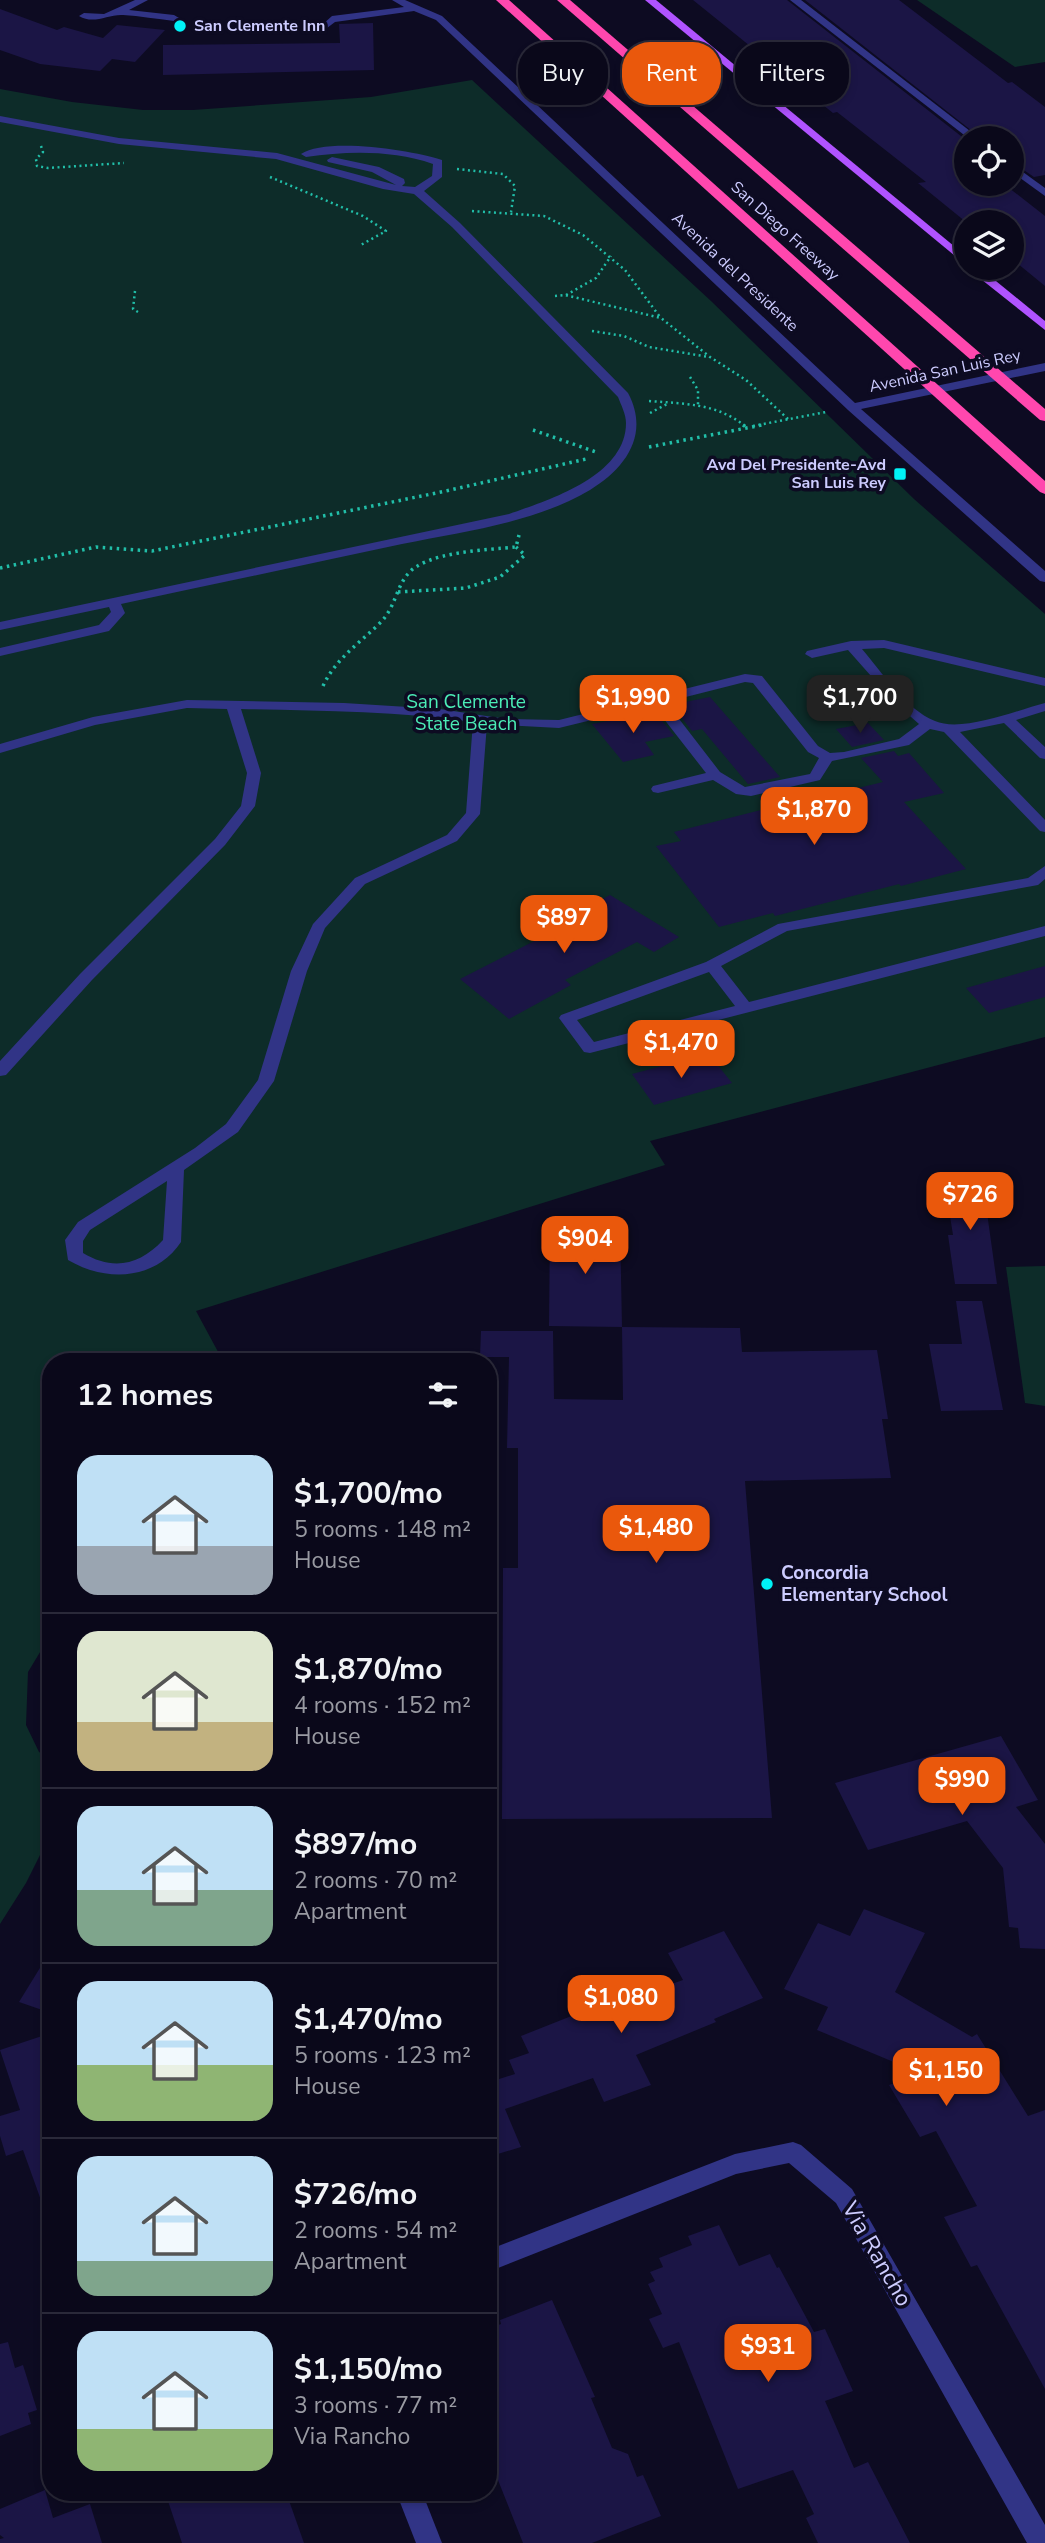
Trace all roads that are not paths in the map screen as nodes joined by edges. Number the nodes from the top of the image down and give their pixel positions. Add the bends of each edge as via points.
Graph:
1 (143, 0) edge
2 (397, 0) edge
3 (502, 0) edge
4 (563, 0) edge
5 (650, 0) edge
6 (795, 0) edge
7 (415, 8) junction
8 (117, 11) junction
9 (84, 16) dead end
10 (174, 18) dead end
11 (327, 25) dead end
12 (0, 119) edge
13 (959, 126) edge
14 (388, 152) junction
15 (306, 154) junction
16 (277, 156) junction
17 (356, 165) junction
18 (1024, 176) edge
19 (401, 187) junction
20 (417, 191) junction
21 (1045, 193) edge
22 (954, 252) edge
23 (988, 280) edge
24 (1045, 327) edge
25 (1042, 367) edge
26 (852, 407) junction
27 (1045, 417) edge
28 (1045, 489) edge
29 (1045, 578) edge
30 (114, 602) junction
31 (0, 626) edge
32 (851, 645) junction
33 (0, 652) edge
34 (812, 654) dead end
35 (1045, 682) edge
36 (657, 699) junction
37 (233, 706) junction
38 (1045, 707) edge
39 (1005, 718) junction
40 (480, 719) junction
41 (928, 724) junction
42 (948, 728) junction
43 (0, 749) edge
44 (1045, 755) edge
45 (827, 757) junction
46 (715, 775) junction
47 (658, 789) dead end
48 (1045, 828) edge
49 (1045, 871) edge
50 (1045, 931) edge
51 (712, 965) junction
52 (744, 1007) junction
53 (0, 1070) edge
54 (176, 1169) junction
55 (497, 2257) edge
56 (413, 2501) edge
57 (429, 2543) edge
58 (1041, 2543) edge

1 - 8 street
2 - 7 street, Avenida del Presidente
3 - 28 highway, San Diego Freeway
4 - 27 highway, San Diego Freeway
5 - 22 main road
6 - 13 street
7 - 11 street via 332,19
7 - 26 street, Avenida del Presidente via 439,18
8 - 9 street via 105,17
8 - 10 street
12 - 16 street via 119,141
14 - 15 street
14 - 17 street
14 - 20 street via 438,162 438,177
15 - 16 street
15 - 17 street
16 - 19 street
17 - 19 street via 400,181
18 - 21 street
19 - 20 street
20 - 30 street via 625,398 633,425 623,453 576,493 512,517
23 - 24 main road
25 - 26 street, Avenida San Luis Rey
26 - 29 street, Avenida del Presidente
30 - 31 street
30 - 33 street via 118,613 104,628
32 - 34 street
32 - 35 street via 884,644
32 - 41 street
36 - 40 street via 559,724
36 - 45 street via 757,679 813,749
36 - 46 street
37 - 40 street via 440,713
37 - 43 street via 187,704 141,710
37 - 53 street via 254,774 248,806 220,842
38 - 39 street
39 - 42 street
39 - 44 street
40 - 54 street via 473,814 452,838 360,881 318,927 299,971 266,1081 232,1128
41 - 42 street
41 - 45 street via 904,742
42 - 48 street
45 - 46 street via 815,776 751,792
46 - 47 street
49 - 51 street via 1033,883 783,926
50 - 52 street
51 - 52 street
51 - 52 street via 567,1018 590,1048
54 - 54 street via 84,1226 75,1240 74,1256 88,1266 117,1270 152,1261 172,1242
55 - 58 street, Via Rancho via 734,2164 793,2152 844,2196
56 - 57 street

